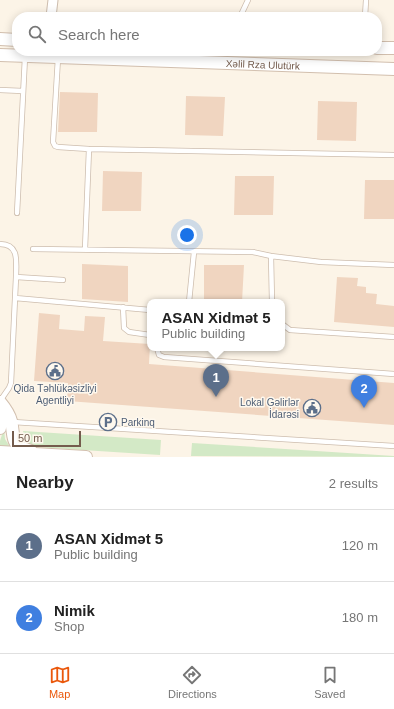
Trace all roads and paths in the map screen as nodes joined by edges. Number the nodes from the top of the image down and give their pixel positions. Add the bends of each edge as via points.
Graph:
1 (53, 0) edge
2 (248, 0) edge
3 (366, 0) edge
4 (52, 12) edge
5 (242, 12) edge
6 (365, 12) edge
7 (0, 39) edge
8 (12, 40) edge
9 (382, 48) edge
10 (394, 48) edge
11 (0, 55) edge
12 (12, 55) edge
13 (25, 56) joint
14 (67, 56) edge
15 (128, 56) edge
16 (58, 57) junction
17 (394, 68) edge
18 (0, 90) edge
19 (23, 91) junction
20 (89, 149) junction
21 (394, 155) edge
22 (17, 213) dead end
23 (0, 244) edge
24 (32, 248) dead end
25 (86, 249) junction
26 (194, 252) junction
27 (271, 256) junction
28 (394, 266) edge
29 (16, 277) junction
30 (63, 280) dead end
31 (15, 298) junction
32 (189, 299) edge
33 (272, 299) edge
34 (124, 308) junction
35 (147, 310) edge
36 (285, 326) edge
37 (147, 335) edge
38 (394, 337) edge
39 (158, 351) edge
40 (394, 374) edge
41 (0, 402) edge
42 (11, 422) junction
43 (0, 428) edge
44 (394, 446) edge
45 (0, 452) edge
46 (46, 455) junction
47 (86, 457) edge

1 - 4 street
2 - 5 lane
3 - 6 lane
7 - 8 main road
9 - 10 main road
11 - 12 main road, Xəlil Rza Ulutürk
13 - 16 main road, Xəlil Rza Ulutürk
13 - 19 lane
14 - 16 main road, Xəlil Rza Ulutürk
15 - 17 main road, Xəlil Rza Ulutürk
16 - 20 lane via 54,146
18 - 19 lane
19 - 22 lane
20 - 21 lane
20 - 25 lane
23 - 29 lane via 11,247 16,253
24 - 25 lane
25 - 26 lane
26 - 27 lane via 253,252
26 - 32 lane
27 - 28 lane
27 - 33 lane
29 - 30 lane
29 - 31 lane
31 - 34 lane
31 - 41 lane via 11,382
34 - 35 lane
34 - 37 lane via 124,328 129,332
36 - 38 lane via 290,330
39 - 40 lane via 159,355 164,357
41 - 42 main road
41 - 43 main road
42 - 44 lane
42 - 46 main road via 12,435 17,444
45 - 46 main road
46 - 47 main road

